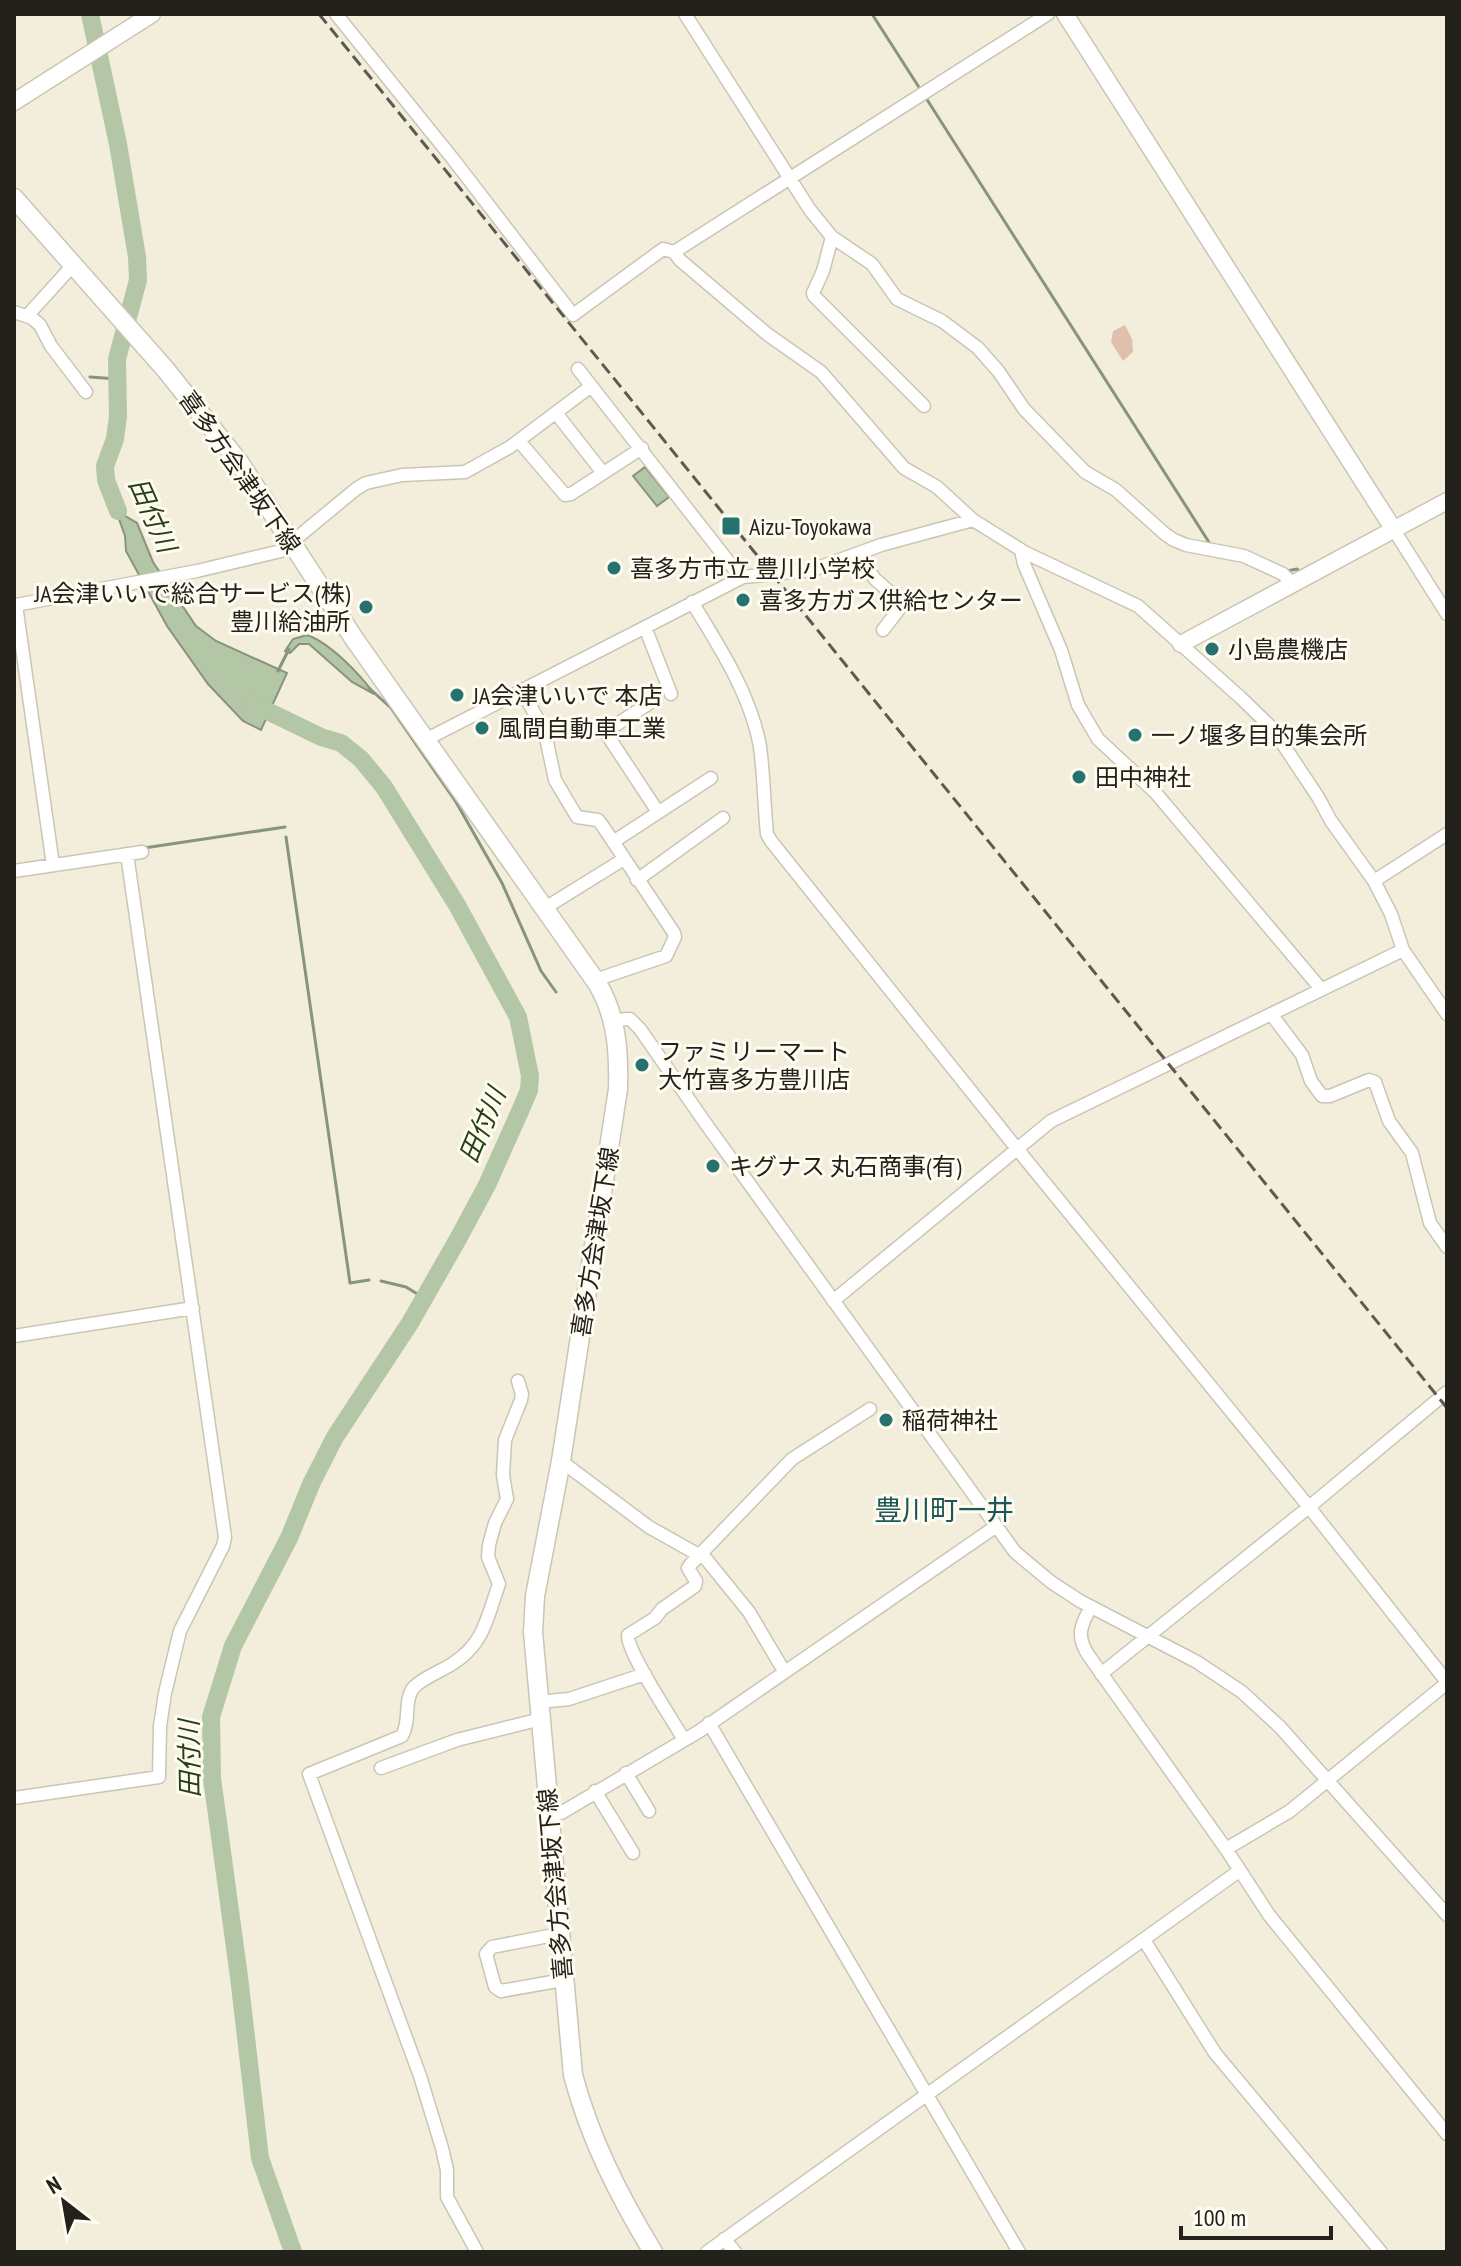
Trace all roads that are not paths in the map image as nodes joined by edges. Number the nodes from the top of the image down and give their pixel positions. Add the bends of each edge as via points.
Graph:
1 (152, 14) edge
2 (336, 14) edge
3 (685, 14) edge
4 (1048, 14) edge
5 (1065, 14) edge
6 (14, 102) edge
7 (789, 179) junction
8 (14, 198) edge
9 (832, 237) junction
10 (674, 252) junction
11 (74, 264) junction
12 (20, 314) edge
13 (578, 369) dead end
14 (590, 387) junction
15 (86, 392) dead end
16 (924, 406) dead end
17 (556, 413) junction
18 (519, 441) junction
19 (642, 448) junction
20 (603, 473) junction
21 (1447, 501) edge
22 (973, 520) junction
23 (1394, 530) junction
24 (291, 541) junction
25 (1021, 550) junction
26 (857, 555) junction
27 (743, 577) junction
28 (1292, 583) junction
29 (692, 602) junction
30 (15, 607) edge
31 (1447, 614) edge
32 (645, 627) junction
33 (883, 630) dead end
34 (1181, 644) junction
35 (522, 690) junction
36 (671, 694) dead end
37 (648, 704) dead end
38 (425, 740) junction
39 (711, 778) dead end
40 (658, 812) junction
41 (723, 818) dead end
42 (1447, 834) edge
43 (613, 842) junction
44 (142, 852) dead end
45 (127, 854) junction
46 (624, 859) junction
47 (53, 865) junction
48 (14, 871) edge
49 (637, 880) junction
50 (1374, 881) junction
51 (545, 908) junction
52 (1403, 950) junction
53 (595, 980) junction
54 (1321, 989) junction
55 (1271, 1014) junction
56 (1447, 1014) edge
57 (613, 1020) junction
58 (1018, 1150) junction
59 (1447, 1247) edge
60 (833, 1301) junction
61 (193, 1308) junction
62 (14, 1336) edge
63 (518, 1381) dead end
64 (1447, 1392) edge
65 (870, 1409) dead end
66 (561, 1461) junction
67 (1309, 1507) junction
68 (995, 1527) junction
69 (699, 1554) junction
70 (1091, 1607) junction
71 (1146, 1638) junction
72 (784, 1671) junction
73 (645, 1674) junction
74 (1101, 1674) junction
75 (1447, 1683) edge
76 (540, 1710) junction
77 (709, 1723) junction
78 (684, 1740) junction
79 (381, 1768) dead end
80 (626, 1773) junction
81 (1327, 1781) junction
82 (595, 1791) junction
83 (14, 1798) edge
84 (649, 1811) dead end
85 (550, 1816) junction
86 (1226, 1849) junction
87 (633, 1853) dead end
88 (1239, 1871) junction
89 (1447, 1915) edge
90 (559, 1934) junction
91 (1144, 1940) junction
92 (563, 1980) junction
93 (928, 2094) junction
94 (1447, 2134) edge
95 (724, 2239) junction
96 (477, 2252) edge
97 (653, 2252) edge
98 (707, 2252) edge
99 (735, 2252) edge
100 (1019, 2252) edge
101 (1381, 2252) edge

1 - 6 street
2 - 10 street via 573,315 663,249
3 - 7 street
4 - 7 street
5 - 23 street
7 - 9 street
7 - 10 street
8 - 11 main road, 喜多方会津坂下線
9 - 16 street via 814,296
9 - 28 street via 872,264 897,299 942,321 978,348 1070,460 1116,490 1165,534 1186,545 1244,556
10 - 22 street via 767,334 821,372 904,468 937,487
11 - 12 street
11 - 24 main road, 喜多方会津坂下線 via 205,416
12 - 15 street via 40,325
13 - 14 street
14 - 17 street
14 - 19 street
17 - 18 street
17 - 20 street
18 - 20 street via 565,495
18 - 24 street via 465,472 366,483
19 - 20 street
19 - 27 street
21 - 23 street
22 - 25 street
22 - 26 street
23 - 28 street
23 - 31 street
24 - 30 street via 270,554
24 - 38 main road, 喜多方会津坂下線
25 - 34 street via 1138,606
25 - 54 street via 1078,705 1098,739 1155,792
26 - 27 street via 812,570
26 - 33 street via 903,604
27 - 29 street
28 - 34 street
29 - 32 street
29 - 58 street via 749,708 760,748 771,841
30 - 47 street
32 - 35 street
32 - 36 street
34 - 50 street via 1272,728
35 - 38 street
35 - 43 street via 545,733 558,787 577,817 598,820
37 - 40 street via 603,728
38 - 51 main road, 喜多方会津坂下線
39 - 40 street
40 - 43 street
41 - 49 street
42 - 50 street
43 - 46 street
44 - 45 street
45 - 47 street
45 - 61 street
46 - 49 street
46 - 51 street
47 - 48 street
49 - 53 street via 675,937 661,959
50 - 52 street
51 - 53 main road, 喜多方会津坂下線
52 - 54 street
52 - 56 street
53 - 57 main road, 喜多方会津坂下線
54 - 55 street
55 - 58 street via 1062,1114
55 - 59 street via 1302,1055 1322,1096 1375,1082 1389,1121 1412,1153 1430,1223
57 - 60 street via 630,1019 640,1029
57 - 66 main road, 喜多方会津坂下線 via 618,1089
58 - 60 street
58 - 67 street
60 - 68 street
61 - 62 street
61 - 83 street via 225,1537 180,1631 160,1726 161,1774 156,1779
63 - 96 street via 521,1400 505,1445 507,1499 489,1545 499,1584 476,1645 415,1687 402,1736 309,1774 420,2076 447,2170 447,2197
64 - 67 street
65 - 69 street via 792,1459
66 - 69 street via 657,1533
66 - 76 main road, 喜多方会津坂下線 via 533,1611
67 - 71 street
67 - 75 street
68 - 70 street via 1028,1563
68 - 72 street
69 - 72 street via 740,1598
69 - 73 street via 688,1568 695,1586 628,1635
70 - 71 street
70 - 74 street via 1079,1636
71 - 74 street
71 - 81 street via 1197,1662 1242,1692
72 - 77 street
73 - 76 street
73 - 78 street
74 - 86 street
75 - 81 street
76 - 79 street
76 - 85 main road, 喜多方会津坂下線
77 - 78 street
77 - 93 street
78 - 80 street
80 - 82 street
80 - 84 street
81 - 86 street via 1290,1811
81 - 89 street
82 - 85 street
82 - 87 street
85 - 90 main road, 喜多方会津坂下線
86 - 88 street
88 - 91 street
88 - 94 street
90 - 92 main road, 喜多方会津坂下線
90 - 92 street via 492,1947 486,1954 495,1987 501,1991
91 - 93 street
91 - 101 street via 1215,2053
92 - 97 main road, 喜多方会津坂下線 via 573,2075 583,2113
93 - 95 street
93 - 100 street
95 - 98 street
95 - 99 street

